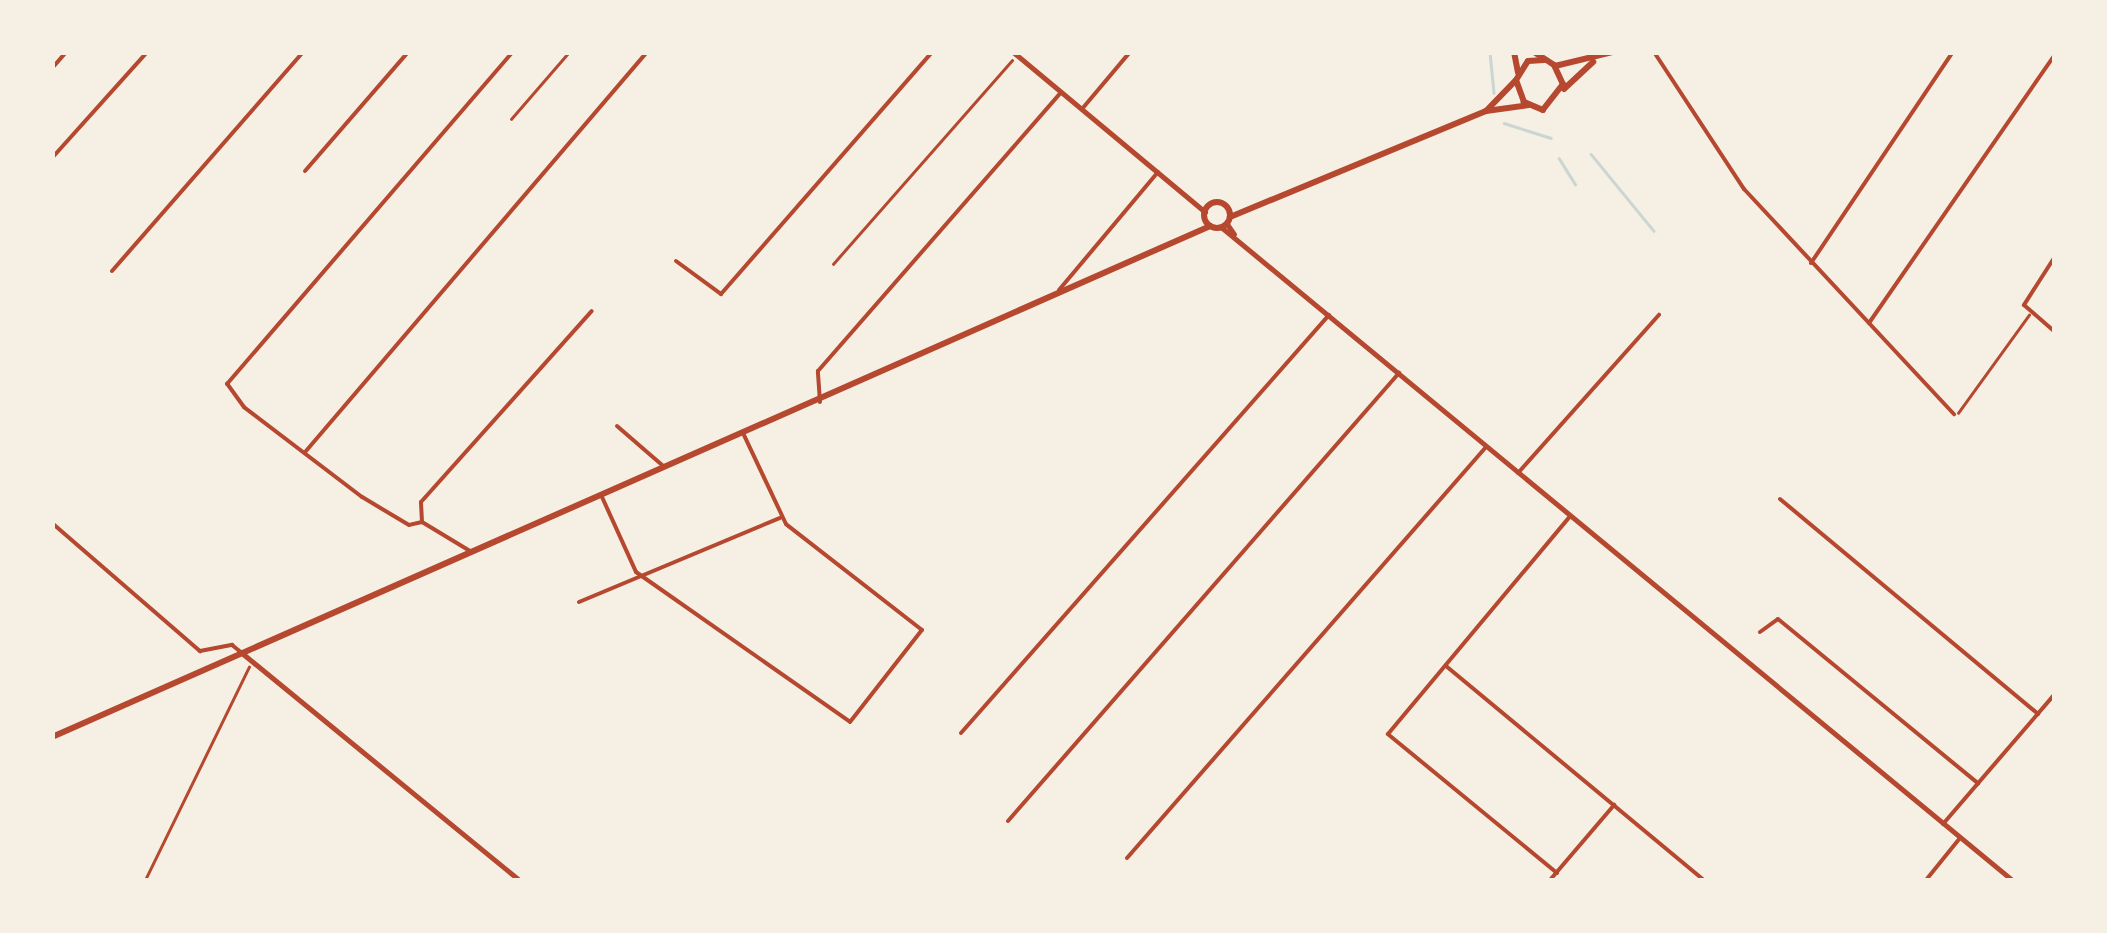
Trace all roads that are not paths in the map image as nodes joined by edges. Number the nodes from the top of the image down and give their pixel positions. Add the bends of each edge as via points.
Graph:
1 (66, 52) edge
2 (147, 52) edge
3 (303, 52) edge
4 (408, 52) edge
5 (513, 52) edge
6 (647, 52) edge
7 (932, 52) edge
8 (1130, 52) edge
9 (1514, 52) edge
10 (1534, 52) edge
11 (1612, 52) edge
12 (1654, 52) edge
13 (1952, 52) edge
14 (1015, 54) edge
15 (2054, 56) edge
16 (1544, 60) junction
17 (1593, 62) junction
18 (54, 66) edge
19 (1554, 66) junction
20 (1517, 77) junction
21 (1564, 90) junction
22 (1061, 92) junction
23 (1528, 106) junction
24 (1082, 108) junction
25 (1486, 111) junction
26 (52, 158) edge
27 (305, 171) dead end
28 (1158, 172) junction
29 (1205, 214) junction
30 (1227, 220) junction
31 (2054, 258) edge
32 (676, 261) dead end
33 (1811, 263) junction
34 (112, 271) dead end
35 (1059, 293) junction
36 (592, 312) dead end
37 (1329, 315) junction
38 (1659, 315) dead end
39 (1868, 325) junction
40 (2054, 331) edge
41 (1398, 373) junction
42 (820, 402) junction
43 (1954, 414) road end
44 (616, 426) dead end
45 (744, 435) junction
46 (1486, 446) junction
47 (306, 451) junction
48 (666, 469) junction
49 (1518, 473) junction
50 (602, 497) junction
51 (1780, 499) dead end
52 (1570, 516) junction
53 (780, 518) junction
54 (422, 522) junction
55 (52, 524) edge
56 (472, 554) junction
57 (644, 578) junction
58 (580, 602) dead end
59 (1760, 632) dead end
60 (243, 654) junction
61 (1446, 666) junction
62 (2054, 695) edge
63 (2038, 714) junction
64 (961, 733) dead end
65 (52, 737) edge
66 (1978, 783) junction
67 (1614, 805) junction
68 (1008, 820) dead end
69 (1942, 824) junction
70 (1960, 838) junction
71 (1127, 858) dead end
72 (1557, 872) junction
73 (519, 880) edge
74 (1550, 880) edge
75 (1704, 880) edge
76 (1926, 880) edge
77 (2012, 880) edge

1 - 18 street
2 - 26 street
3 - 34 street
4 - 27 street
5 - 47 street via 227,387
6 - 47 street
7 - 32 street via 721,294
8 - 24 street
9 - 20 main road
10 - 16 main road
11 - 17 main road
12 - 33 street via 1721,158
13 - 33 street
14 - 22 street
15 - 39 street
16 - 19 main road
16 - 20 main road
17 - 19 main road
17 - 21 main road
19 - 21 main road
20 - 23 main road
20 - 25 main road
21 - 23 main road via 1552,108
22 - 24 street
22 - 42 street via 818,371
23 - 25 main road
24 - 28 street
25 - 30 main road
28 - 29 street
28 - 35 street
29 - 30 main road
29 - 30 main road
29 - 35 main road via 1196,230
30 - 37 street via 1235,237
31 - 40 street via 2024,301
33 - 39 street
35 - 42 main road
36 - 54 street via 422,502
37 - 41 street
37 - 64 street
38 - 49 street
39 - 43 street
41 - 46 street
41 - 68 street
42 - 45 main road
44 - 48 street
45 - 48 main road
45 - 53 street
46 - 49 street
46 - 71 street
47 - 54 street via 362,498 409,525
48 - 50 main road
49 - 52 street
50 - 56 main road
50 - 57 street
51 - 63 street
52 - 61 street
52 - 69 street
53 - 57 street
53 - 57 street via 924,634 854,717 839,720
54 - 56 street
55 - 60 street via 200,652 232,646
56 - 60 main road
57 - 58 street
59 - 66 street via 1778,619
60 - 65 main road
60 - 73 street
61 - 67 street
61 - 72 street via 1388,734
62 - 63 street
63 - 66 street
66 - 69 street
67 - 72 street
67 - 75 street
69 - 70 street
70 - 76 street
70 - 77 street
72 - 74 street

